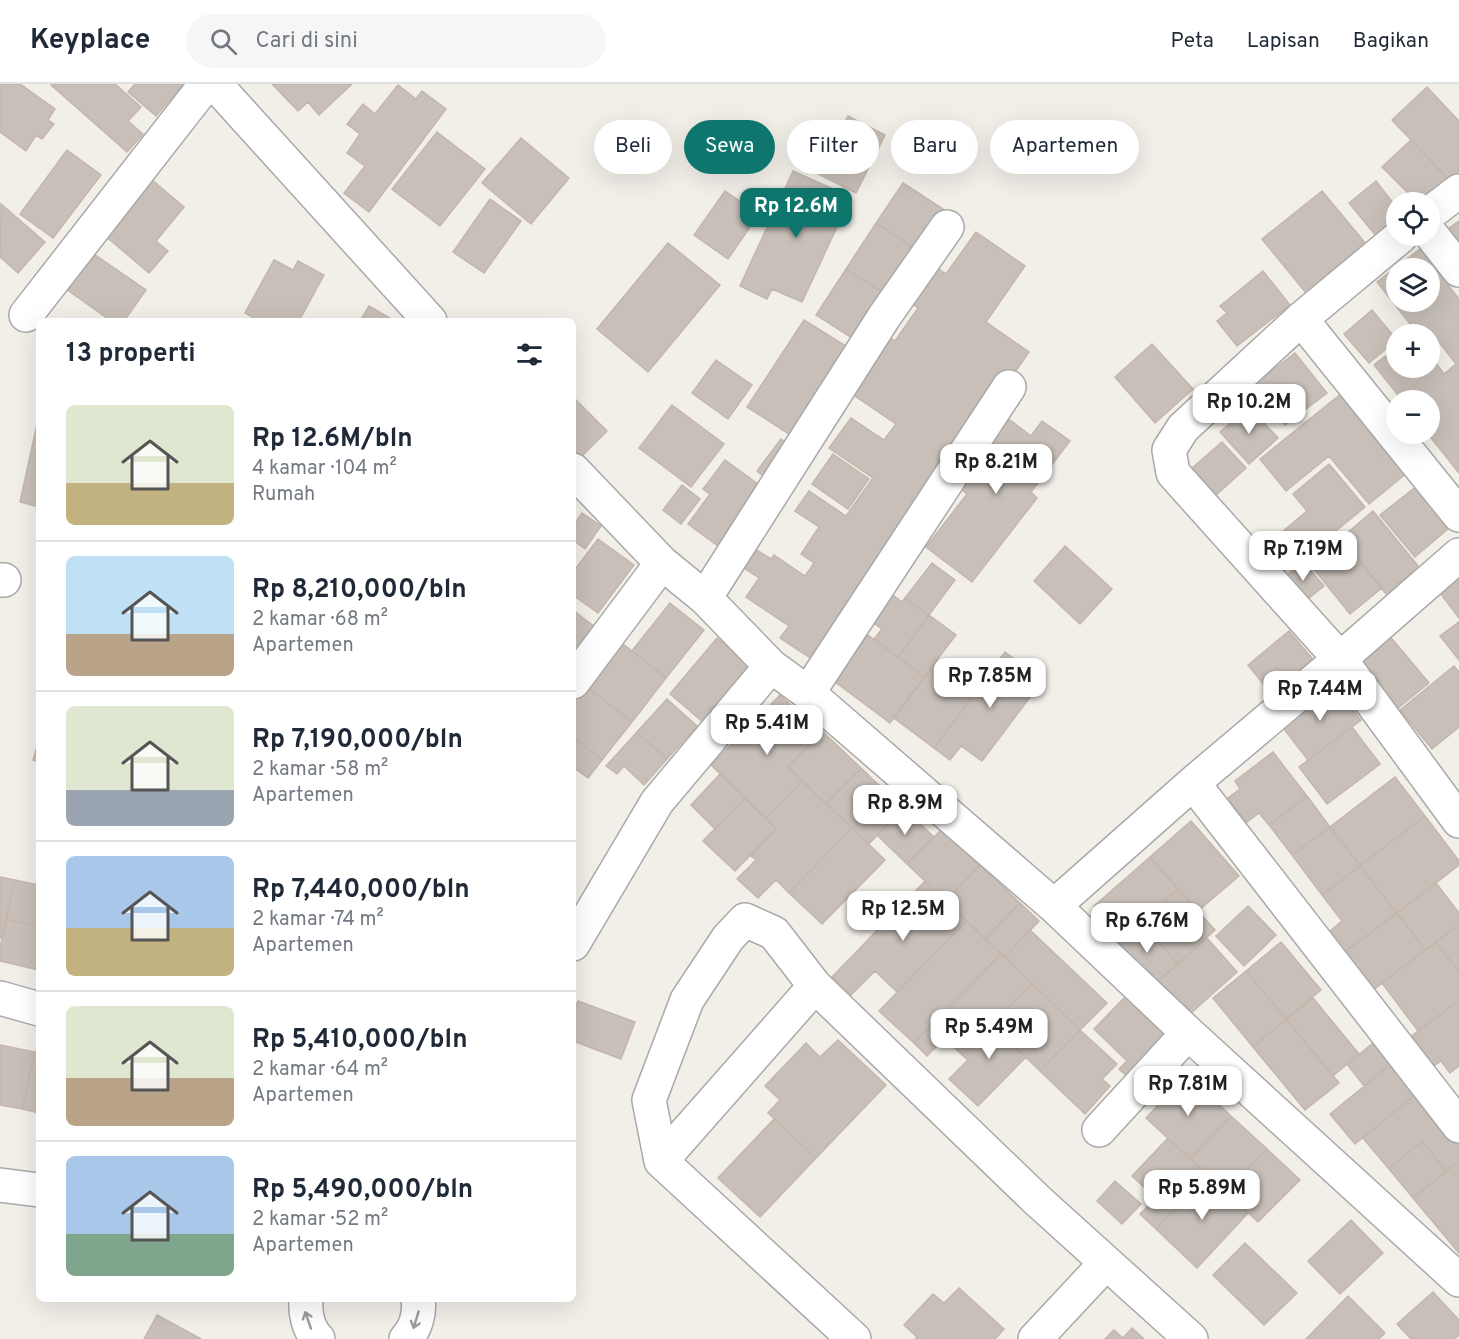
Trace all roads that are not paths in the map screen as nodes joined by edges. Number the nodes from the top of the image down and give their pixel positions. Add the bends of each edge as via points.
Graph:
1 (206, 84) edge
2 (215, 84) edge
3 (1459, 191) edge
4 (1440, 205) edge
5 (947, 227) dead end
6 (1389, 246) edge
7 (1440, 246) edge
8 (1459, 270) edge
9 (26, 315) dead end
10 (427, 318) edge
11 (1301, 319) junction
12 (1009, 387) dead end
13 (576, 473) edge
14 (1459, 515) edge
15 (1459, 555) edge
16 (662, 563) junction
17 (705, 598) junction
18 (1340, 659) junction
19 (771, 666) junction
20 (576, 678) edge
21 (808, 693) junction
22 (1193, 783) junction
23 (1459, 821) edge
24 (1054, 906) junction
25 (576, 939) edge
26 (816, 986) junction
27 (0, 998) edge
28 (36, 1008) edge
29 (1188, 1033) junction
30 (1459, 1126) edge
31 (1099, 1130) dead end
32 (661, 1161) junction
33 (0, 1185) edge
34 (36, 1190) edge
35 (1106, 1263) junction
36 (1459, 1280) edge
37 (306, 1302) edge
38 (419, 1302) edge
39 (318, 1339) edge
40 (406, 1339) edge
41 (854, 1339) edge
42 (1035, 1339) edge
43 (1191, 1339) edge

1 - 9 street
2 - 10 street
3 - 4 street
5 - 17 street via 884,317
6 - 11 street
7 - 8 street
11 - 14 street
11 - 18 street via 1183,428 1169,450 1173,473
12 - 21 street
13 - 16 street
15 - 18 street
16 - 17 street
16 - 20 street
17 - 19 street
18 - 22 street
18 - 23 street
19 - 21 street
19 - 25 street via 657,802
21 - 24 street
22 - 24 street
22 - 30 street
24 - 29 street
26 - 32 street
26 - 32 street via 774,933 745,920 728,938 687,1000 649,1100
26 - 35 street
27 - 28 street
29 - 31 street
29 - 36 street
32 - 41 street
33 - 34 street
35 - 42 street
35 - 43 street
39 -> 37 street via 305,1311
38 -> 40 street via 413,1331

